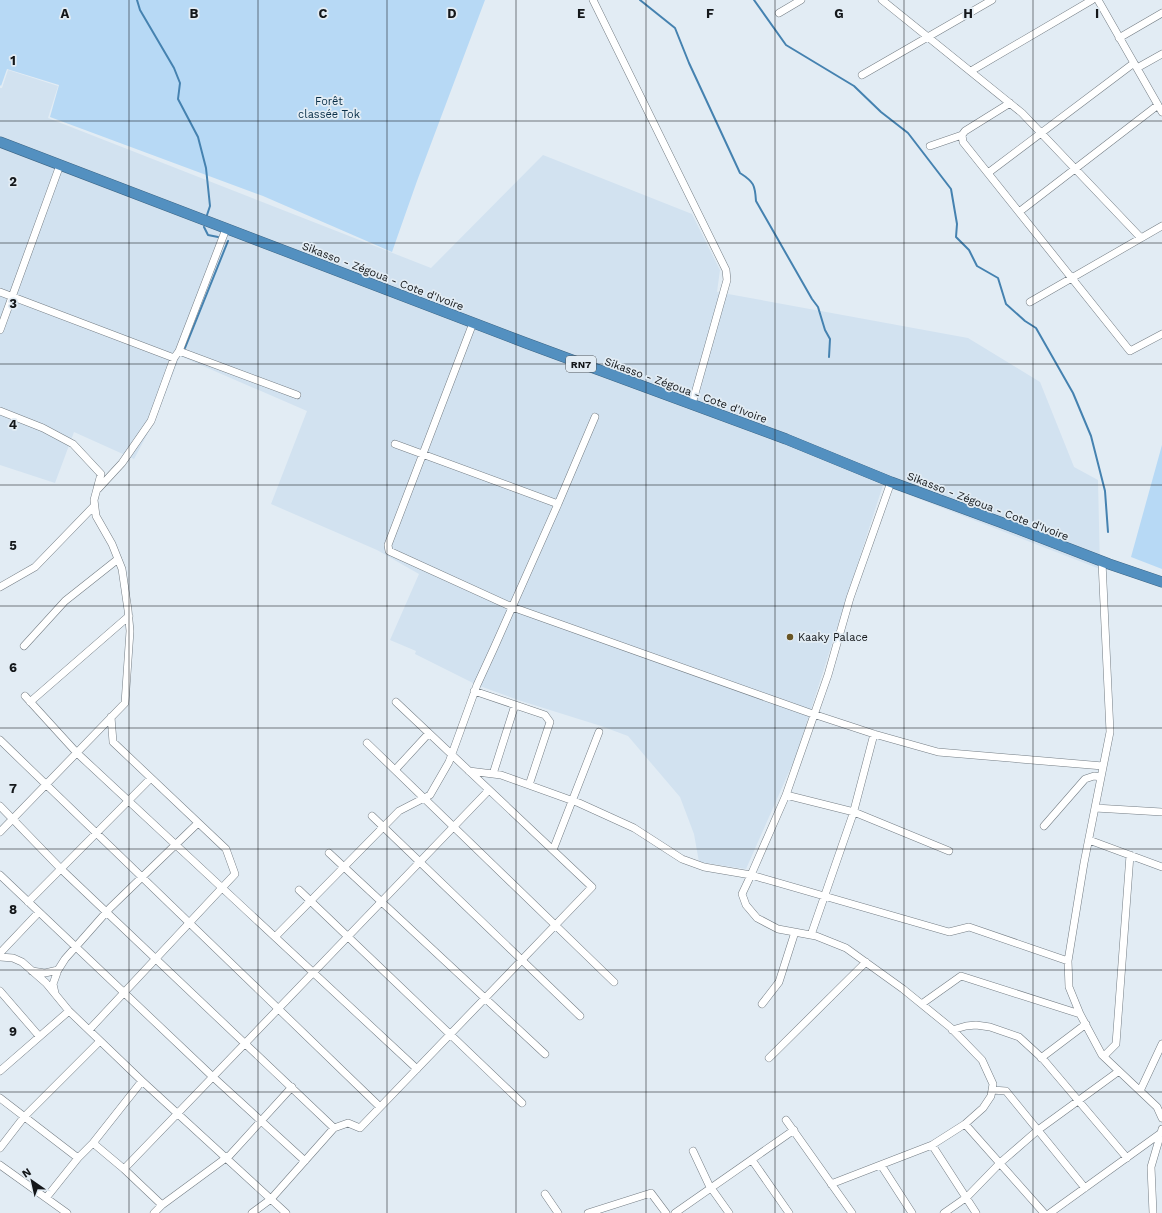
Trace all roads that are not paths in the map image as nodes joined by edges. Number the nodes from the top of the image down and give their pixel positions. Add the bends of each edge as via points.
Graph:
1 (593, 0) edge
2 (801, 0) edge
3 (882, 0) edge
4 (992, 0) edge
5 (1092, 0) edge
6 (1098, 0) edge
7 (779, 13) dead end
8 (1162, 13) edge
9 (928, 37) junction
10 (1119, 38) junction
11 (1162, 54) edge
12 (1135, 66) junction
13 (971, 72) junction
14 (862, 75) dead end
15 (1010, 103) junction
16 (1158, 106) junction
17 (1162, 112) edge
18 (1041, 133) junction
19 (962, 135) junction
20 (0, 142) edge
21 (930, 146) dead end
22 (60, 165) junction
23 (1075, 169) junction
24 (988, 173) junction
25 (1019, 212) junction
26 (1162, 226) edge
27 (226, 229) junction
28 (1141, 238) junction
29 (1072, 278) junction
30 (0, 292) edge
31 (12, 297) junction
32 (1030, 302) dead end
33 (474, 323) junction
34 (0, 330) edge
35 (1162, 334) edge
36 (180, 351) junction
37 (174, 358) junction
38 (297, 395) dead end
39 (692, 404) junction
40 (0, 411) edge
41 (595, 417) dead end
42 (395, 444) dead end
43 (423, 454) junction
44 (890, 482) junction
45 (96, 490) junction
46 (558, 504) junction
47 (94, 506) junction
48 (118, 559) junction
49 (1102, 562) junction
50 (1162, 582) edge
51 (0, 587) edge
52 (512, 607) junction
53 (128, 616) junction
54 (24, 646) dead end
55 (474, 691) junction
56 (25, 696) dead end
57 (30, 702) junction
58 (396, 702) dead end
59 (515, 705) junction
60 (814, 714) junction
61 (111, 717) junction
62 (599, 732) dead end
63 (429, 733) junction
64 (874, 734) junction
65 (0, 740) edge
66 (367, 743) dead end
67 (76, 753) junction
68 (452, 754) junction
69 (1103, 766) junction
70 (395, 770) junction
71 (469, 771) junction
72 (493, 774) junction
73 (1101, 777) junction
74 (151, 778) junction
75 (46, 784) junction
76 (529, 785) junction
77 (489, 790) junction
78 (786, 795) junction
79 (424, 798) junction
80 (572, 800) junction
81 (129, 801) junction
82 (0, 806) edge
83 (1095, 808) junction
84 (854, 812) junction
85 (1162, 812) edge
86 (372, 816) dead end
87 (13, 819) junction
88 (198, 823) junction
89 (454, 826) junction
90 (1044, 826) dead end
91 (384, 827) junction
92 (0, 832) edge
93 (97, 833) junction
94 (1089, 840) junction
95 (176, 844) junction
96 (552, 850) junction
97 (949, 851) dead end
98 (329, 853) dead end
99 (1130, 855) junction
100 (420, 862) junction
101 (1162, 867) edge
102 (345, 868) junction
103 (61, 869) junction
104 (0, 875) edge
105 (751, 875) junction
106 (143, 878) junction
107 (222, 888) junction
108 (299, 890) dead end
109 (825, 896) junction
110 (28, 902) junction
111 (311, 902) junction
112 (381, 902) junction
113 (108, 911) junction
114 (38, 912) junction
115 (190, 923) junction
116 (556, 925) junction
117 (795, 932) junction
118 (811, 935) junction
119 (276, 937) junction
120 (348, 937) junction
121 (76, 948) junction
122 (0, 953) edge
123 (0, 957) edge
124 (156, 958) junction
125 (522, 960) junction
126 (1068, 961) junction
127 (866, 962) junction
128 (58, 970) junction
129 (32, 971) junction
130 (312, 972) junction
131 (614, 982) dead end
132 (0, 991) edge
133 (124, 993) junction
134 (56, 995) junction
135 (485, 998) junction
136 (922, 1003) junction
137 (762, 1004) dead end
138 (278, 1008) junction
139 (69, 1011) junction
140 (1080, 1014) junction
141 (580, 1016) dead end
142 (1086, 1024) junction
143 (90, 1030) junction
144 (952, 1030) junction
145 (450, 1035) junction
146 (39, 1036) junction
147 (100, 1041) junction
148 (246, 1043) junction
149 (1161, 1049) edge
150 (545, 1054) dead end
151 (1104, 1056) junction
152 (769, 1058) dead end
153 (1041, 1058) junction
154 (417, 1069) junction
155 (0, 1071) edge
156 (1119, 1071) junction
157 (213, 1077) junction
158 (142, 1081) junction
159 (292, 1087) junction
160 (992, 1090) junction
161 (1140, 1091) junction
162 (0, 1098) edge
163 (1078, 1101) junction
164 (522, 1103) dead end
165 (380, 1107) junction
166 (178, 1114) junction
167 (24, 1117) junction
168 (1162, 1118) edge
169 (786, 1120) dead end
170 (261, 1121) junction
171 (966, 1124) junction
172 (334, 1128) junction
173 (794, 1130) junction
174 (1038, 1130) junction
175 (1162, 1131) edge
176 (93, 1143) junction
177 (932, 1146) junction
178 (0, 1148) edge
179 (693, 1152) dead end
180 (78, 1158) junction
181 (226, 1158) junction
182 (1127, 1158) junction
183 (752, 1160) junction
184 (305, 1161) junction
185 (1000, 1164) junction
186 (0, 1165) edge
187 (881, 1165) junction
188 (124, 1169) junction
189 (831, 1184) junction
190 (711, 1188) junction
191 (1085, 1188) junction
192 (545, 1194) dead end
193 (46, 1198) junction
194 (966, 1198) junction
195 (271, 1199) junction
196 (162, 1205) junction
197 (67, 1213) edge
198 (154, 1213) edge
199 (252, 1213) edge
200 (286, 1213) edge
201 (558, 1213) edge
202 (588, 1213) edge
203 (666, 1213) edge
204 (675, 1213) edge
205 (729, 1213) edge
206 (789, 1213) edge
207 (852, 1213) edge
208 (912, 1213) edge
209 (944, 1213) edge
210 (976, 1213) edge
211 (1044, 1213) edge
212 (1050, 1213) edge
213 (1153, 1213) edge

1 - 39 street via 726,270 726,280
2 - 7 street
3 - 9 street
4 - 9 street
5 - 13 street
6 - 10 street
8 - 10 street
9 - 13 street
9 - 14 street
10 - 12 street
11 - 12 street
12 - 16 street
12 - 18 street
13 - 15 street
15 - 18 street
15 - 19 street
16 - 17 street
16 - 23 street
18 - 23 street
18 - 24 street
19 - 21 street
19 - 24 street via 963,142
20 - 22 highway, Sikasso - Zégoua - Cote d'Ivoire / RN7
22 - 27 highway, Sikasso - Zégoua - Cote d'Ivoire / RN7
22 - 31 street
23 - 25 street
23 - 28 street
24 - 25 street
25 - 29 street
26 - 28 street
27 - 33 highway, Sikasso - Zégoua - Cote d'Ivoire / RN7
27 - 36 street
28 - 29 street
29 - 32 street
29 - 35 street via 1130,351
30 - 31 street
31 - 34 street
31 - 37 street
33 - 39 highway, Sikasso - Zégoua - Cote d'Ivoire / RN7
33 - 43 street
36 - 37 street
36 - 38 street
37 - 45 street via 151,421 122,463
39 - 44 highway, Sikasso - Zégoua - Cote d'Ivoire / RN7
40 - 45 street via 43,428 73,444 101,474
41 - 46 street
42 - 43 street
43 - 46 street
43 - 52 street via 388,545 389,551
44 - 49 highway, Sikasso - Zégoua - Cote d'Ivoire / RN7
44 - 60 street
45 - 47 street
46 - 52 street
47 - 48 street via 96,516
47 - 51 street via 35,567
48 - 53 street via 122,569
48 - 54 street via 66,601
49 - 50 highway, Sikasso - Zégoua - Cote d'Ivoire / RN7
49 - 69 street via 1110,732
52 - 55 street
52 - 60 street
53 - 57 street
53 - 61 street via 130,631 125,703
55 - 59 street
55 - 68 street
56 - 57 street
57 - 67 street
58 - 63 street
59 - 72 street
59 - 76 street via 545,715 550,722
60 - 64 street
60 - 78 street
61 - 67 street
61 - 74 street via 113,742
62 - 80 street
63 - 68 street
63 - 70 street
64 - 69 street via 938,752
64 - 84 street
65 - 75 street
66 - 70 street
67 - 75 street
67 - 81 street
68 - 71 street
68 - 79 street via 430,795
69 - 73 street
70 - 79 street
71 - 72 street
71 - 77 street
72 - 76 street
73 - 83 street
73 - 90 street via 1094,776 1085,780
74 - 81 street
74 - 88 street
75 - 87 street
75 - 93 street
76 - 80 street
77 - 89 street
77 - 96 street
78 - 84 street
78 - 105 street
79 - 89 street
79 - 91 street via 399,811
80 - 96 street
80 - 105 street via 634,828 682,859 704,867
81 - 93 street
81 - 95 street
82 - 87 street
83 - 85 street
83 - 94 street
84 - 97 street
84 - 109 street
86 - 91 street
87 - 92 street
87 - 103 street
88 - 95 street
88 - 107 street via 226,849 234,874
89 - 100 street
89 - 116 street
91 - 100 street
91 - 102 street
93 - 103 street
93 - 106 street
94 - 99 street
94 - 126 street
95 - 106 street
95 - 107 street
96 - 116 street via 592,887
98 - 102 street
99 - 101 street
99 - 151 street via 1116,1044
100 - 112 street
100 - 125 street
102 - 111 street
102 - 112 street
103 - 110 street
103 - 113 street
104 - 110 street
105 - 109 street
105 - 117 street via 742,894 746,905 757,918 778,929
106 - 113 street
106 - 115 street
107 - 115 street
107 - 119 street
108 - 111 street
109 - 118 street
109 - 126 street via 949,932 969,927
110 - 114 street
111 - 119 street
111 - 120 street
112 - 120 street
112 - 135 street
113 - 121 street
113 - 124 street
114 - 121 street
114 - 122 street
115 - 124 street
115 - 138 street
116 - 125 street
116 - 131 street
117 - 118 street
117 - 137 street via 779,982
118 - 127 street via 846,948
119 - 130 street
120 - 130 street
120 - 145 street
121 - 128 street
121 - 133 street
123 - 129 street via 22,962
124 - 133 street
124 - 148 street
125 - 135 street
125 - 141 street
126 - 140 street via 1069,987
127 - 136 street
127 - 152 street
128 - 129 street via 45,973
128 - 134 street via 53,984
129 - 134 street
130 - 138 street
130 - 154 street
132 - 146 street
133 - 143 street
133 - 157 street
134 - 139 street
135 - 145 street
135 - 150 street
136 - 140 street via 961,976
136 - 144 street
138 - 148 street
138 - 165 street
139 - 143 street
139 - 146 street
140 - 142 street
142 - 151 street
142 - 153 street
143 - 147 street
144 - 153 street via 971,1025 990,1027 1019,1037
144 - 160 street via 982,1060 993,1084
145 - 154 street
145 - 164 street
146 - 155 street
147 - 158 street
147 - 167 street
148 - 157 street
148 - 159 street
149 - 161 street
151 - 156 street
153 - 163 street
154 - 165 street
156 - 161 street
156 - 163 street
157 - 166 street
157 - 170 street
158 - 166 street
158 - 176 street
159 - 170 street
159 - 172 street
160 - 171 street via 984,1108
160 - 174 street via 1006,1091
161 - 168 street via 1157,1107
162 - 167 street
163 - 174 street
163 - 182 street
165 - 172 street via 360,1128 348,1123
166 - 181 street
166 - 188 street
167 - 178 street
167 - 180 street
169 - 173 street
170 - 181 street
170 - 184 street
171 - 177 street
171 - 185 street
172 - 184 street
173 - 183 street
173 - 189 street
174 - 185 street
174 - 191 street
175 - 182 street
175 - 213 street via 1151,1167
176 - 180 street
176 - 188 street
177 - 187 street
177 - 194 street
179 - 190 street
180 - 193 street
181 - 195 street
181 - 196 street
182 - 191 street
183 - 190 street
183 - 206 street
184 - 195 street
185 - 194 street
185 - 211 street
186 - 193 street
187 - 189 street
187 - 208 street
188 - 196 street
189 - 207 street
190 - 204 street
190 - 205 street
191 - 212 street
192 - 201 street
193 - 197 street
194 - 209 street
194 - 210 street
195 - 199 street
195 - 200 street
196 - 198 street
202 - 203 street via 651,1193

